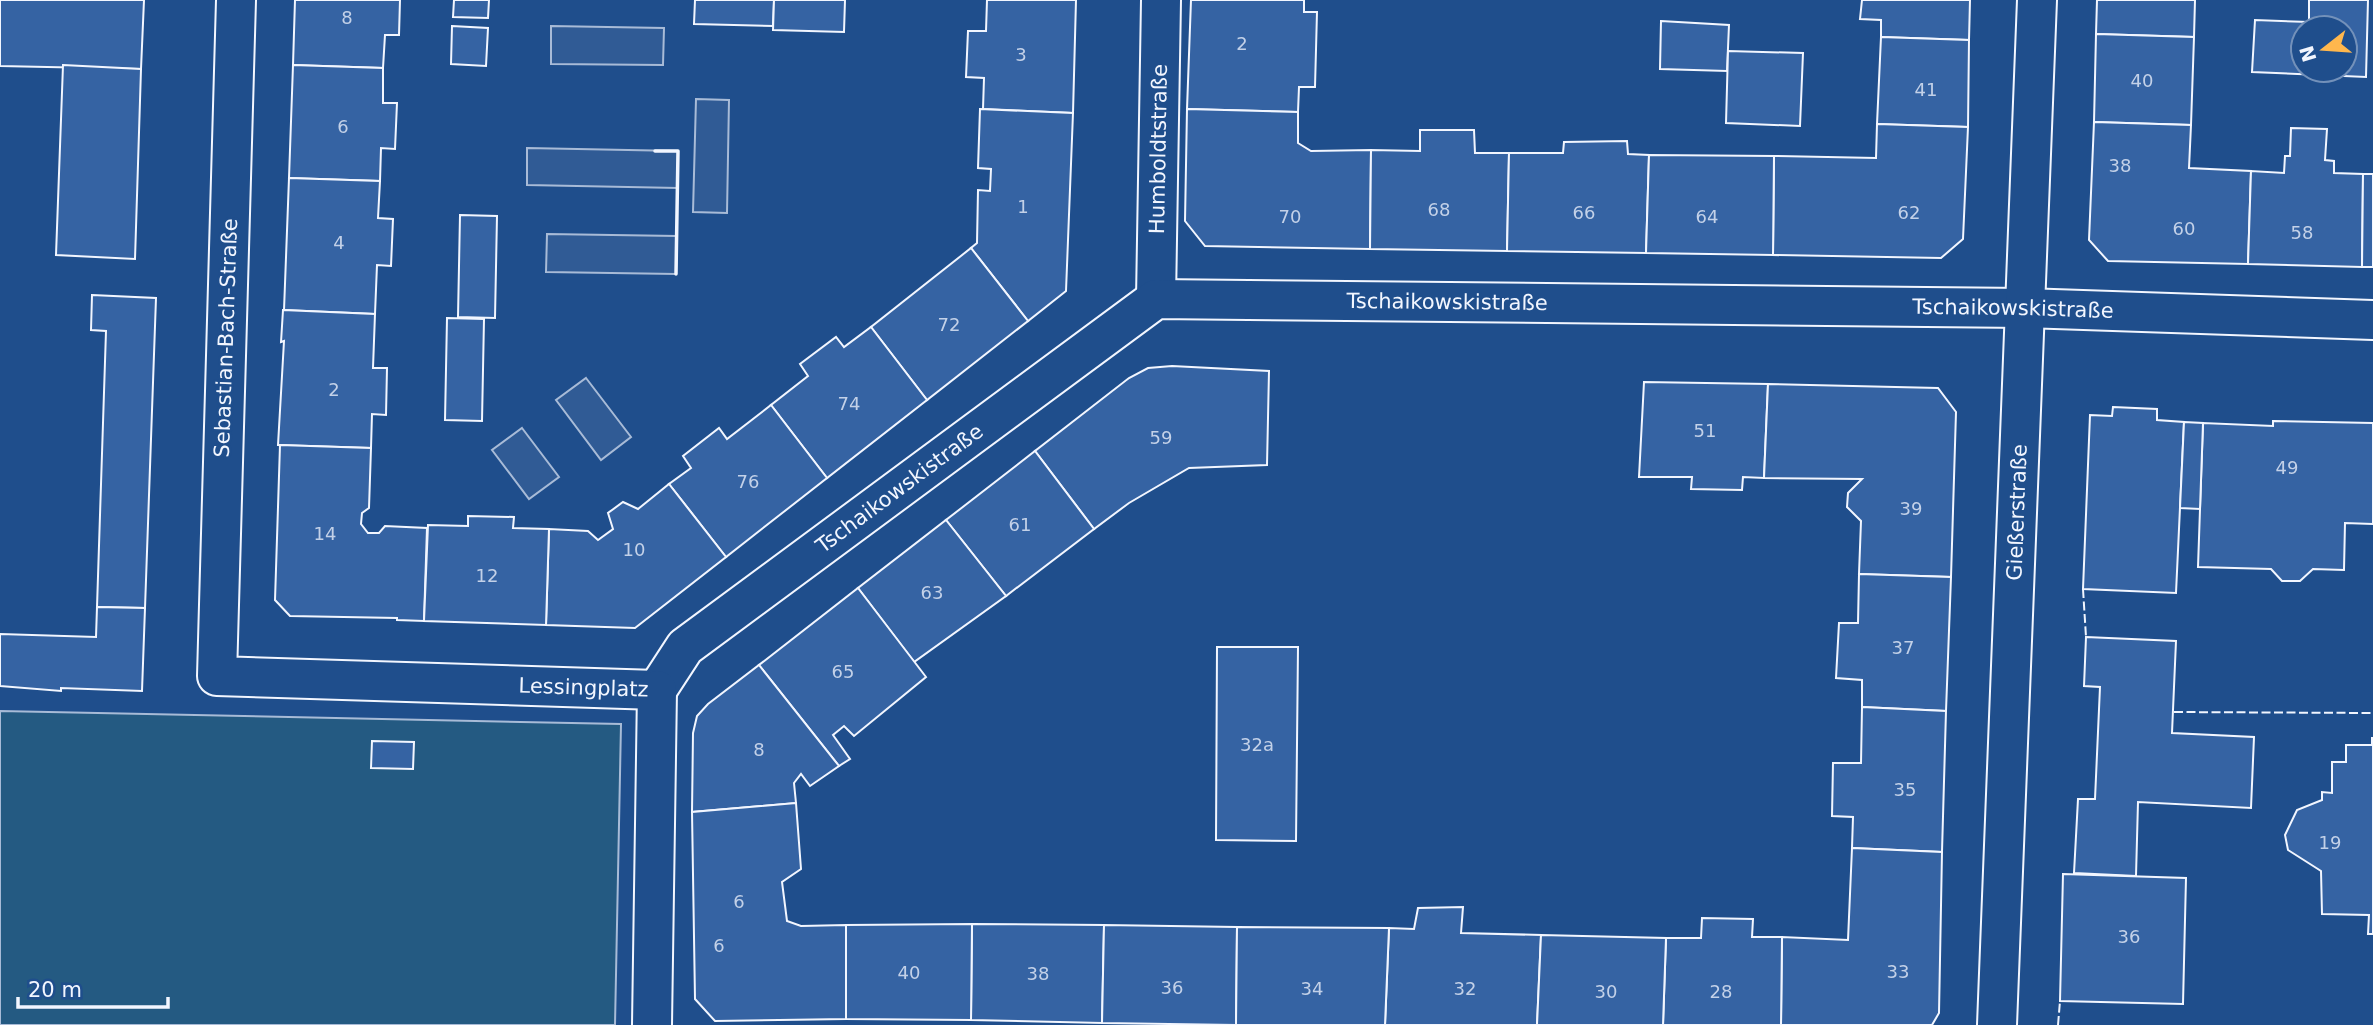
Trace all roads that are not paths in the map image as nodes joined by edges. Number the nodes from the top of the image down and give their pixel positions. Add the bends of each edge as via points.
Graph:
1 (236, 0) edge
2 (1161, 0) edge
3 (2037, 0) edge
4 (1156, 299) junction
5 (2025, 308) junction
6 (2373, 320) edge
7 (217, 676) joint
8 (657, 690) junction
9 (652, 1025) edge
10 (1997, 1025) edge

1 - 7 street, Sebastian-Bach-Straße
2 - 4 street, Humboldtstraße
3 - 5 street, Gießerstraße
4 - 5 street, Tschaikowskistraße
4 - 8 street, Tschaikowskistraße via 685,647
5 - 6 street, Tschaikowskistraße
5 - 10 street, Gießerstraße
7 - 8 street, Lessingplatz
8 - 9 street, Lessingplatz

